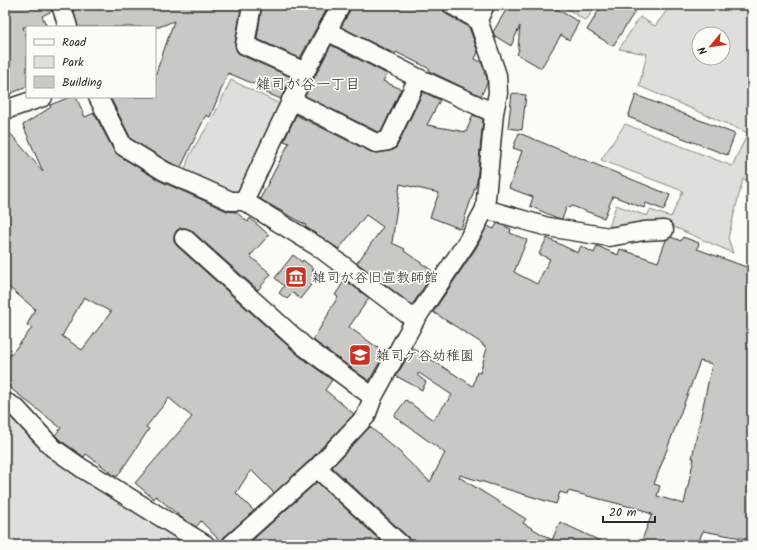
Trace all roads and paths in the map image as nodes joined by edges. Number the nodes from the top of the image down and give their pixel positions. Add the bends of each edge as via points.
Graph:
1 (61, 5) edge
2 (252, 5) edge
3 (341, 5) edge
4 (452, 5) edge
5 (482, 13) edge
6 (68, 26) edge
7 (327, 31) junction
8 (305, 72) junction
9 (418, 78) junction
10 (40, 98) edge
11 (99, 98) edge
12 (291, 100) junction
13 (5, 110) edge
14 (494, 113) junction
15 (244, 201) junction
16 (485, 209) junction
17 (664, 230) dead end
18 (184, 238) dead end
19 (415, 320) junction
20 (373, 397) junction
21 (5, 402) edge
22 (317, 468) junction
23 (206, 545) edge
24 (231, 545) edge
25 (401, 545) edge

1 - 6 street
2 - 8 street via 245,45
3 - 7 street
4 - 5 street
5 - 14 street via 497,75 498,93
7 - 8 street
7 - 9 street
8 - 12 street
9 - 12 street via 388,141 376,143
9 - 14 street
10 - 13 street
11 - 15 street via 123,146 164,171 231,201
12 - 15 street
14 - 16 street
15 - 19 street via 320,248
16 - 17 street via 548,227 609,237
16 - 19 street via 467,242
18 - 20 street via 305,347
19 - 20 street
20 - 22 street via 366,416
21 - 23 street via 16,408 53,448
22 - 24 street
22 - 25 street

